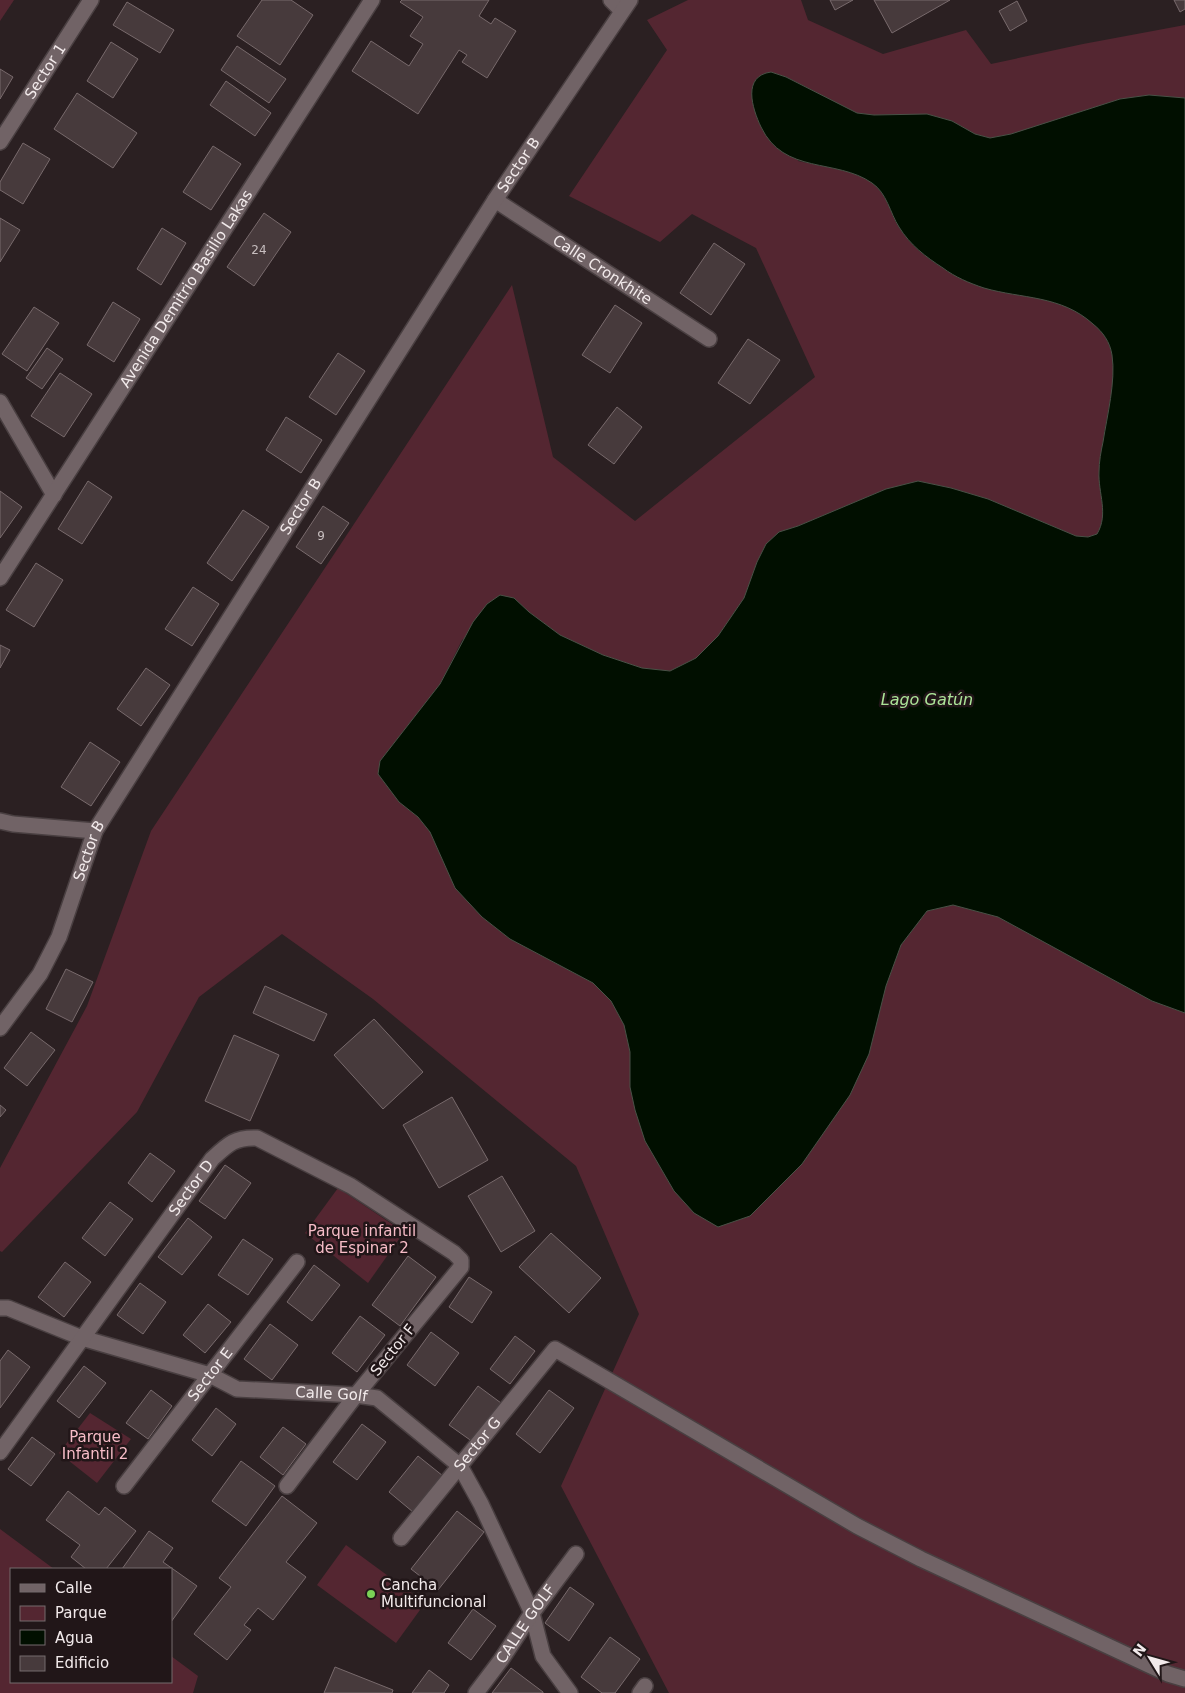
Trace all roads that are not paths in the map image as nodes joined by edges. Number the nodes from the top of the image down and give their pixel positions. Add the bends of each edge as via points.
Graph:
1 (91, 0) edge
2 (372, 0) edge
3 (611, 0) edge
4 (626, 6) edge
5 (0, 142) edge
6 (495, 200) junction
7 (709, 339) dead end
8 (0, 402) edge
9 (54, 496) junction
10 (0, 578) edge
11 (0, 821) edge
12 (96, 831) junction
13 (0, 1028) edge
14 (461, 1260) joint
15 (296, 1262) dead end
16 (0, 1308) edge
17 (82, 1338) junction
18 (210, 1375) junction
19 (356, 1395) junction
20 (0, 1452) edge
21 (460, 1466) junction
22 (124, 1486) dead end
23 (287, 1486) dead end
24 (401, 1538) dead end
25 (576, 1554) dead end
26 (532, 1613) junction
27 (1185, 1679) edge
28 (476, 1693) edge
29 (570, 1693) edge

1 - 5 street, Sector 1
2 - 9 street, Avenida Demitrio Basilio Lakas
3 - 4 street
4 - 6 street, Sector B
6 - 7 street, Calle Cronkhite
6 - 12 street, Sector B
8 - 9 street
9 - 10 street, Avenida Demitrio Basilio Lakas
11 - 12 street
12 - 13 street, Sector B via 59,937 40,974
14 - 17 street, Sector D via 351,1186 257,1138 242,1138 228,1144 212,1159
14 - 19 street, Sector F via 460,1267
15 - 18 street, Sector E
16 - 17 street, Calle Golf via 8,1308
17 - 18 street, Calle Golf
17 - 20 street, Sector D
18 - 19 street, Calle Golf via 237,1389
18 - 22 street, Sector E
19 - 21 street, Calle Golf via 377,1398
19 - 23 street, Sector F
21 - 24 street, Sector G
21 - 26 street, Calle Golf
21 - 27 street, Sector G via 555,1349 857,1526 921,1559
25 - 26 street, CALLE GOLF
26 - 28 street, CALLE GOLF
26 - 29 street, Calle Golf via 542,1656

